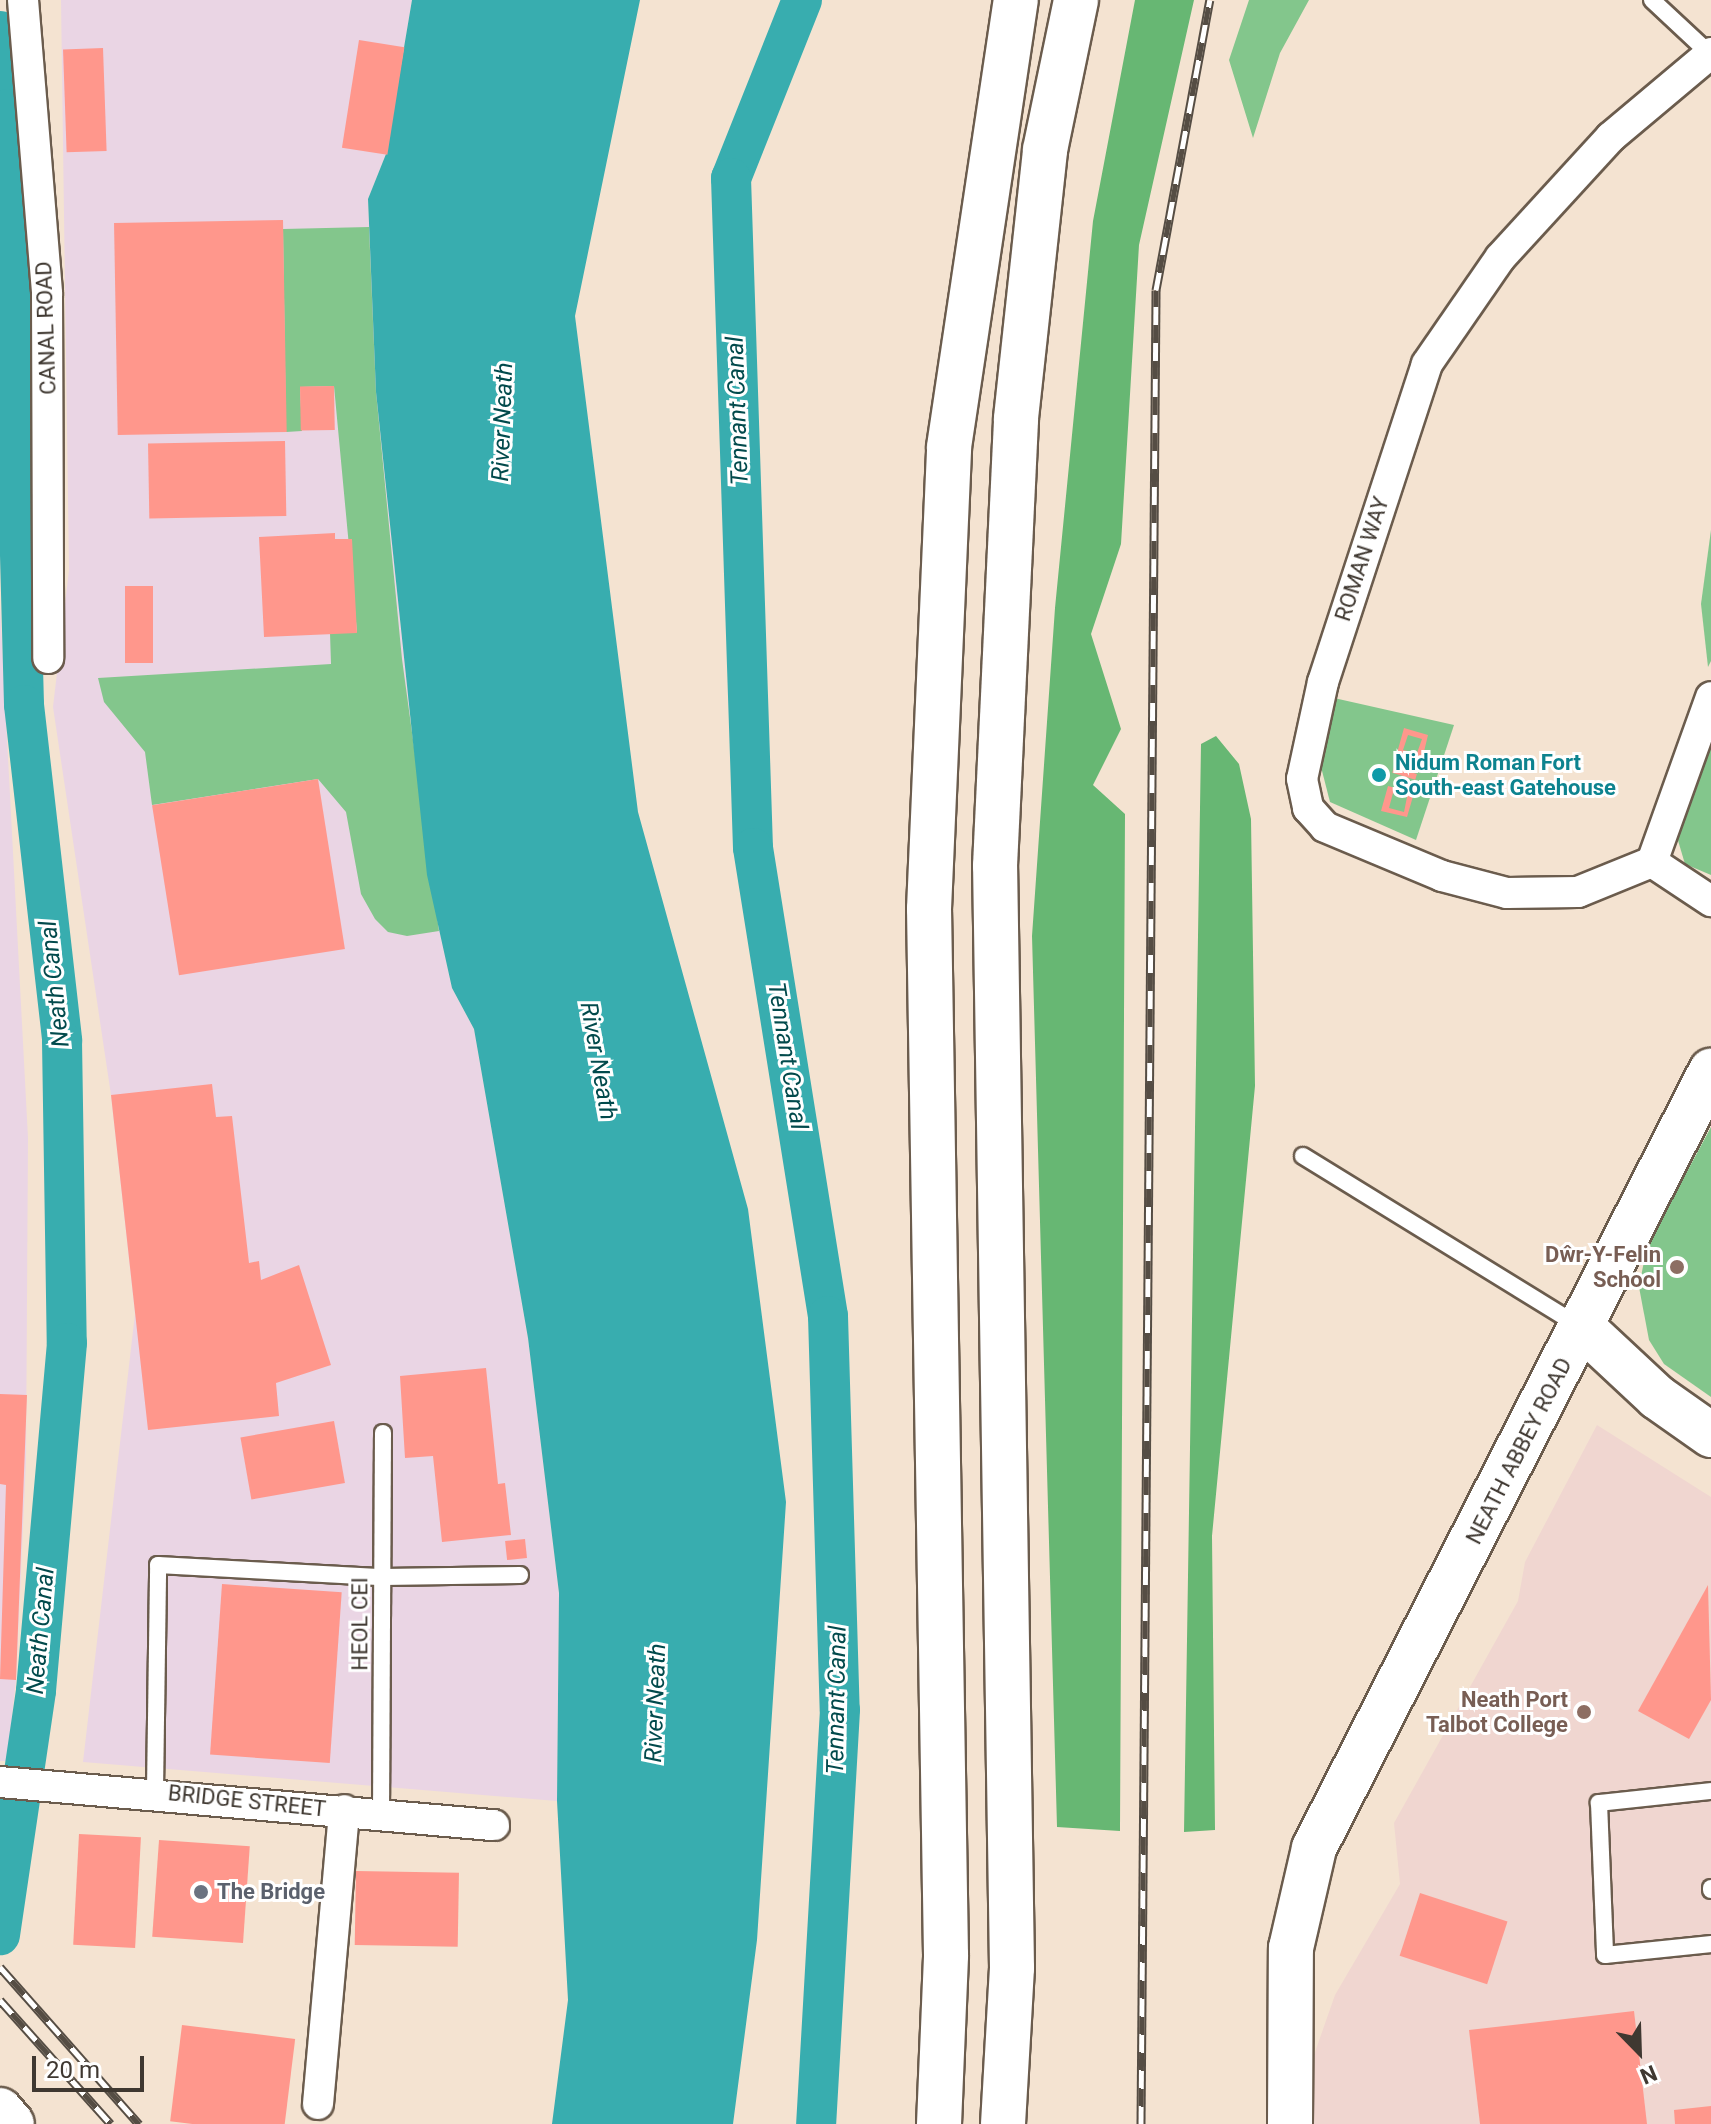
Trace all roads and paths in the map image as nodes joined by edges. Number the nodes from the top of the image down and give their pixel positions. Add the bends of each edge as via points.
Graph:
1 (23, 0) edge
2 (1016, 0) edge
3 (1076, 0) edge
4 (1652, 0) edge
5 (1710, 54) edge
6 (48, 658) dead end
7 (1711, 697) edge
8 (1652, 862) junction
9 (1711, 901) edge
10 (1711, 1071) edge
11 (1303, 1156) dead end
12 (1582, 1327) junction
13 (383, 1433) dead end
14 (1711, 1435) edge
15 (520, 1575) dead end
16 (383, 1577) junction
17 (0, 1782) edge
18 (155, 1791) junction
19 (1711, 1791) edge
20 (344, 1810) junction
21 (381, 1814) junction
22 (494, 1825) dead end
23 (1711, 1944) edge
24 (318, 2104) dead end
25 (0, 2110) edge
26 (12, 2124) edge
27 (939, 2124) edge
28 (1003, 2124) edge
29 (1290, 2124) edge

1 - 6 street, CANAL ROAD via 47,294
2 - 27 main road via 949,447 929,909 946,1955
3 - 28 main road via 1045,150 1016,418 995,866 1012,1968
4 - 5 lane
5 - 8 street, ROMAN WAY via 1611,137 1500,258 1427,364 1323,682 1302,779 1308,808 1325,827 1442,876 1507,893 1578,892
7 - 8 street
8 - 9 street
10 - 12 main road, NEATH ABBEY ROAD
11 - 12 lane
12 - 14 main road via 1657,1397
12 - 29 main road, NEATH ABBEY ROAD via 1324,1830 1291,1948
13 - 16 lane, HEOL CEI
15 - 16 lane
16 - 18 lane via 158,1565
16 - 21 lane, HEOL CEI
17 - 18 street, BRIDGE STREET
18 - 20 street, BRIDGE STREET
19 - 23 lane via 1599,1803 1605,1955
20 - 21 street, BRIDGE STREET
20 - 24 street
21 - 22 street, BRIDGE STREET
25 - 26 main road

